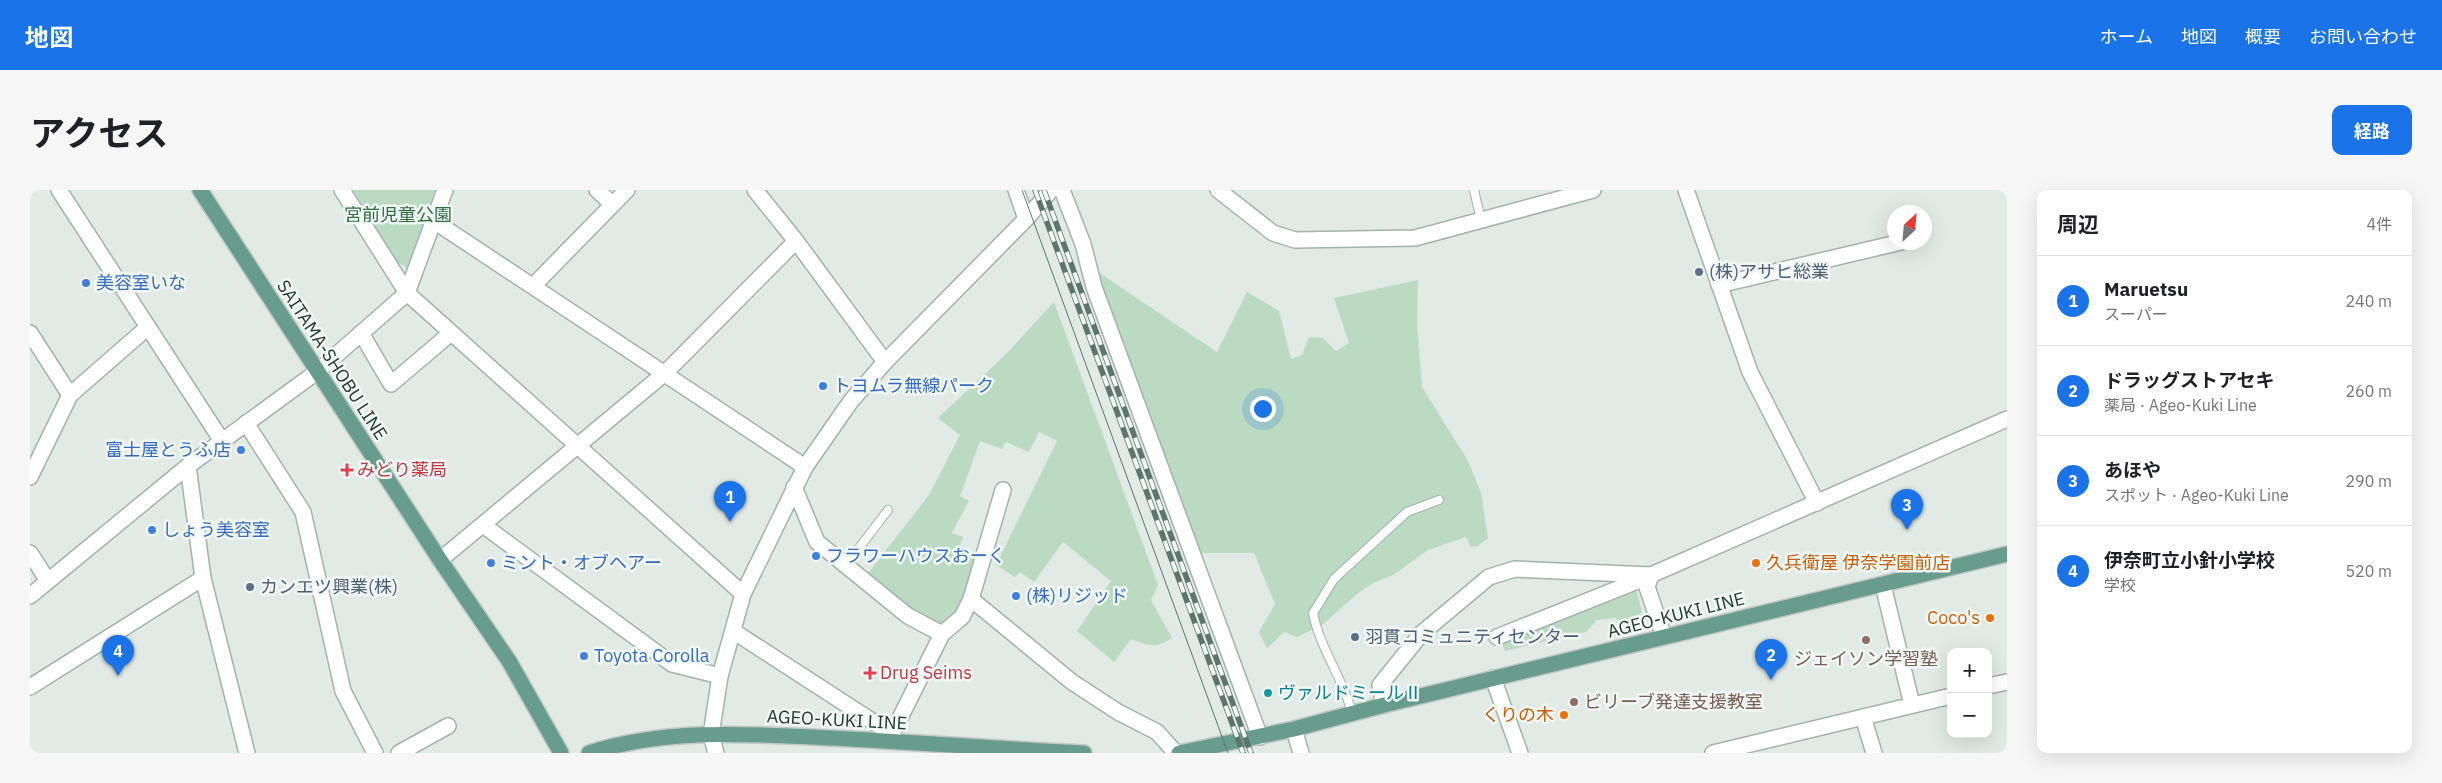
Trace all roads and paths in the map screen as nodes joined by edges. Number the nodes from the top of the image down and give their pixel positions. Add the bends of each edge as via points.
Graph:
1 (59, 190) edge
2 (200, 190) edge
3 (342, 190) edge
4 (445, 190) edge
5 (598, 190) edge
6 (627, 190) edge
7 (755, 190) edge
8 (1016, 190) edge
9 (1051, 190) edge
10 (1062, 190) edge
11 (1218, 190) edge
12 (1474, 190) edge
13 (1686, 190) edge
14 (1587, 191) edge
15 (612, 204) junction
16 (1026, 219) junction
17 (434, 220) junction
18 (1481, 220) junction
19 (796, 241) junction
20 (1887, 245) edge
21 (1720, 285) junction
22 (533, 286) junction
23 (407, 293) junction
24 (148, 327) junction
25 (30, 333) edge
26 (361, 333) junction
27 (452, 333) junction
28 (885, 362) junction
29 (318, 371) junction
30 (665, 373) junction
31 (70, 395) junction
32 (2007, 419) edge
33 (246, 424) junction
34 (222, 441) junction
35 (578, 446) junction
36 (188, 466) junction
37 (805, 467) junction
38 (30, 477) edge
39 (794, 487) junction
40 (1003, 490) dead end
41 (1439, 500) dead end
42 (1816, 503) junction
43 (888, 510) dead end
44 (483, 525) junction
45 (30, 553) edge
46 (2007, 554) edge
47 (440, 560) junction
48 (846, 565) junction
49 (1651, 575) junction
50 (203, 578) junction
51 (48, 581) junction
52 (1883, 585) junction
53 (743, 594) junction
54 (30, 596) edge
55 (971, 599) junction
56 (733, 631) junction
57 (942, 634) junction
58 (1497, 637) dead end
59 (1664, 637) junction
60 (720, 676) junction
61 (1493, 678) junction
62 (2007, 682) edge
63 (1992, 685) edge
64 (30, 688) edge
65 (1947, 697) edge
66 (1384, 705) junction
67 (1912, 705) junction
68 (1352, 714) junction
69 (1863, 717) junction
70 (448, 726) dead end
71 (1294, 729) junction
72 (711, 735) junction
73 (1260, 737) junction
74 (892, 738) junction
75 (1200, 752) edge
76 (247, 753) edge
77 (375, 753) edge
78 (400, 753) edge
79 (561, 753) edge
80 (589, 753) edge
81 (716, 753) edge
82 (1084, 753) edge
83 (1177, 753) edge
84 (1302, 753) edge
85 (1520, 753) edge
86 (1713, 753) edge
87 (1874, 753) edge

1 - 24 street
2 - 29 main road, SAITAMA-SHOBU LINE
3 - 23 street
4 - 17 street
5 - 15 street
6 - 15 street
7 - 19 street
8 - 16 street
9 - 16 street
10 - 73 street via 1083,244 1097,296
11 - 18 street via 1273,233 1296,240 1415,238
12 - 18 lane
13 - 21 street
14 - 18 street
15 - 22 street
16 - 28 street
17 - 22 street
17 - 23 street
19 - 28 street
19 - 30 street
20 - 21 street
21 - 42 street via 1750,372
22 - 30 street
23 - 26 street
23 - 27 street
24 - 31 street
24 - 34 street
25 - 31 street
26 - 27 street via 391,384
26 - 29 street
27 - 35 street
28 - 37 street via 851,401
29 - 33 street
29 - 47 main road, SAITAMA-SHOBU LINE
30 - 35 street
30 - 37 street
31 - 38 street
32 - 42 street
33 - 34 street
33 - 77 street via 303,512 343,691
34 - 36 street
35 - 44 street
35 - 53 street
36 - 50 street
36 - 51 street
37 - 39 street
39 - 48 street via 817,542
39 - 53 street
40 - 55 street
41 - 68 lane via 1408,512 1393,525 1334,579 1313,613 1317,634 1348,695
42 - 49 street
43 - 48 lane
44 - 47 street
44 - 60 street via 672,664
45 - 51 street
46 - 52 main road, AGEO-KUKI LINE
47 - 79 main road, SAITAMA-SHOBU LINE via 508,661
48 - 57 street via 908,616
49 - 58 street
49 - 59 street via 1647,587
49 - 66 street via 1515,569 1489,577 1422,633 1380,685
50 - 64 street
50 - 76 street
51 - 54 street
52 - 59 main road, AGEO-KUKI LINE
52 - 67 street
53 - 56 street
55 - 57 street via 962,617
55 - 83 street via 1072,682 1118,712 1157,732
56 - 60 street
56 - 74 street
57 - 74 street
59 - 61 main road, AGEO-KUKI LINE
60 - 72 street
61 - 66 main road, AGEO-KUKI LINE
61 - 85 street
62 - 63 street
65 - 67 street
66 - 68 main road, AGEO-KUKI LINE
67 - 69 street
68 - 71 main road, AGEO-KUKI LINE
69 - 86 street
69 - 87 street
70 - 78 street
71 - 73 main road, AGEO-KUKI LINE
71 - 84 street
72 - 74 main road, AGEO-KUKI LINE
72 - 80 main road, AGEO-KUKI LINE via 633,741
72 - 81 street
73 - 75 main road, AGEO-KUKI LINE
74 - 82 main road, AGEO-KUKI LINE
75 - 83 main road, AGEO-KUKI LINE

